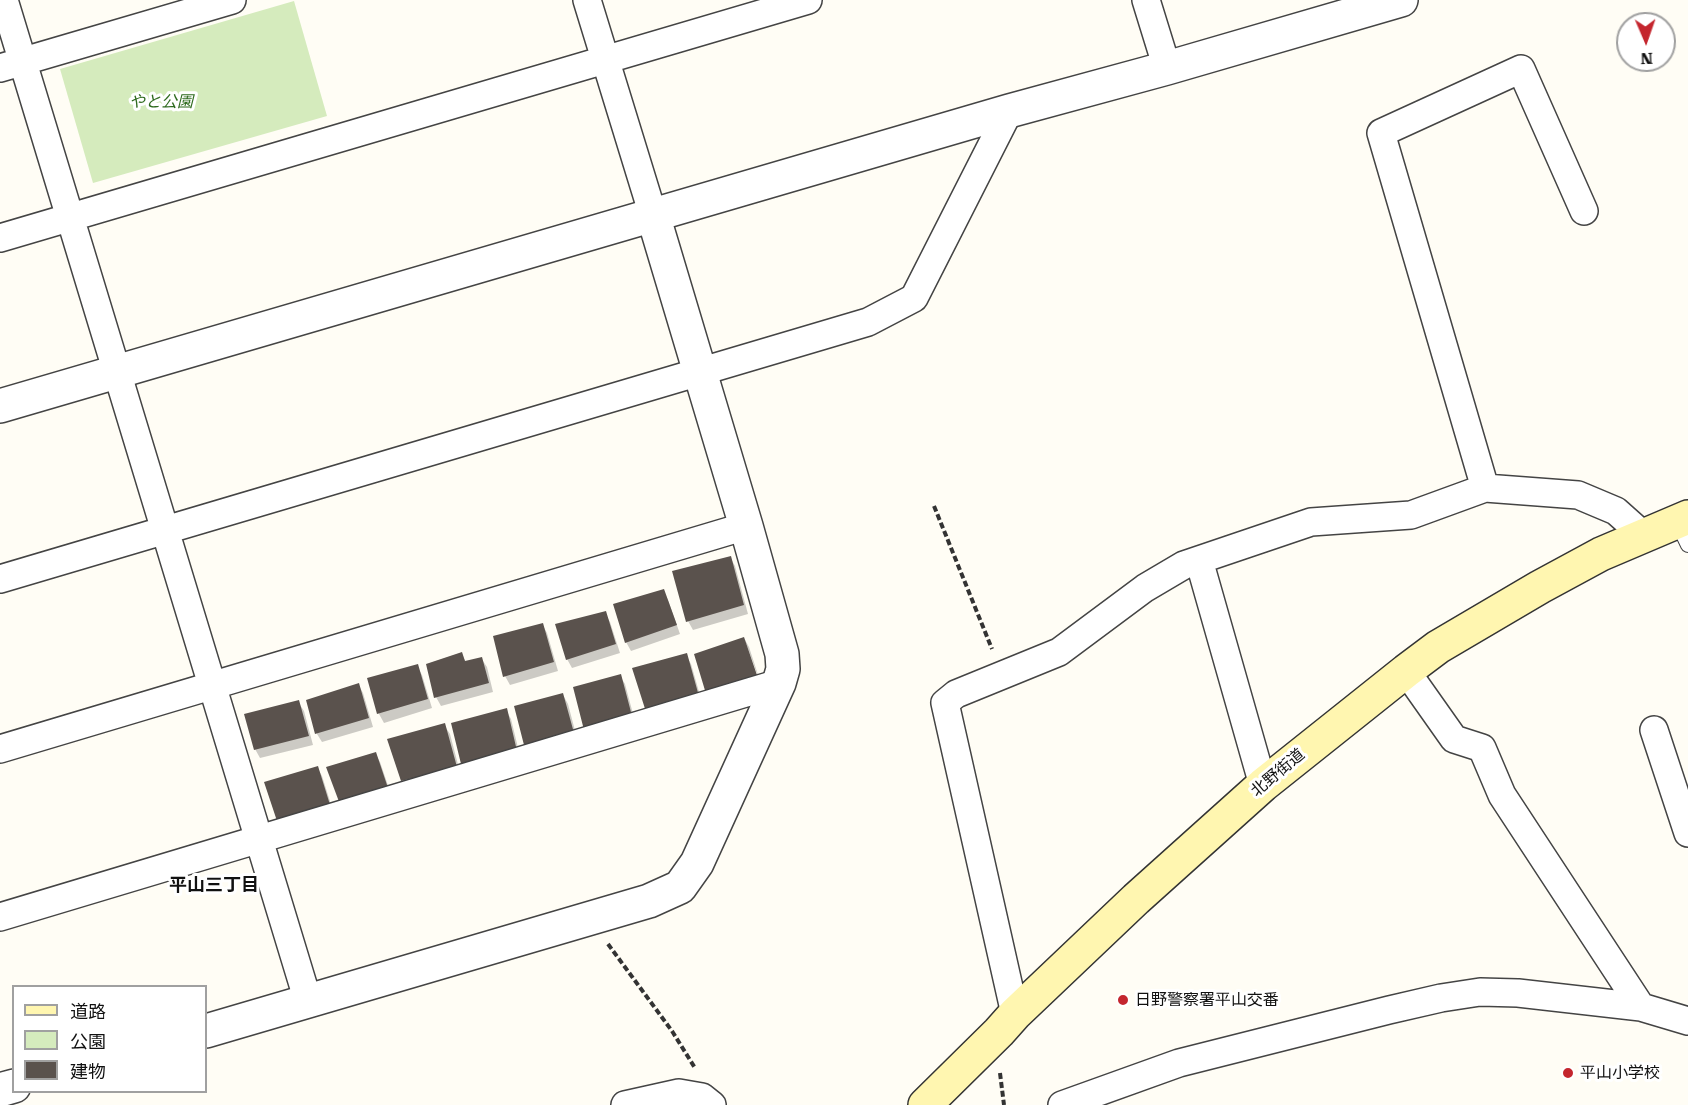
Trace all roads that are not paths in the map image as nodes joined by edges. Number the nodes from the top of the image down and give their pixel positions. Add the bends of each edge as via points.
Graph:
1 (4, 0) edge
2 (232, 0) edge
3 (587, 0) edge
4 (808, 0) edge
5 (1146, 0) edge
6 (1401, 0) edge
7 (605, 60) junction
8 (11, 65) edge
9 (1167, 68) junction
10 (1009, 111) junction
11 (1584, 212) dead end
12 (653, 215) junction
13 (70, 218) junction
14 (0, 238) edge
15 (117, 372) junction
16 (700, 372) junction
17 (0, 406) edge
18 (1485, 488) junction
19 (746, 526) junction
20 (1684, 528) edge
21 (165, 531) junction
22 (1644, 536) junction
23 (1199, 560) junction
24 (0, 579) edge
25 (1406, 671) junction
26 (779, 683) junction
27 (212, 686) junction
28 (1654, 730) dead end
29 (0, 749) edge
30 (1263, 784) junction
31 (1688, 833) edge
32 (259, 839) junction
33 (0, 917) edge
34 (308, 1001) junction
35 (1641, 1007) junction
36 (1015, 1014) junction
37 (1688, 1021) edge
38 (207, 1031) edge
39 (707, 1101) edge
40 (624, 1105) edge
41 (925, 1105) edge
42 (1062, 1105) edge

1 - 8 street
2 - 8 street
3 - 7 street
4 - 7 street
5 - 9 street
6 - 9 street
7 - 12 street
7 - 13 street
8 - 13 street
9 - 10 street
10 - 12 street
10 - 16 street via 914,298 868,322
11 - 18 street via 1521,69 1381,133
12 - 15 street
12 - 16 street
13 - 14 street
13 - 15 street
15 - 17 street
15 - 21 street
16 - 19 street
16 - 21 street
18 - 22 street via 1578,495 1616,511
18 - 23 street via 1411,515 1311,522
19 - 26 street via 782,654
19 - 27 street
20 - 22 main road, 北野街道
21 - 24 street
21 - 27 street
22 - 25 main road, 北野街道 via 1540,587 1438,647
23 - 30 street
23 - 36 street via 1146,588 1059,652 956,694 945,703
25 - 30 main road, 北野街道
25 - 35 street via 1454,739 1482,748 1502,795
26 - 32 street
26 - 34 street via 697,863 680,887 649,901
27 - 29 street
27 - 32 street
28 - 31 street
30 - 36 main road, 北野街道
32 - 33 street
32 - 34 street
34 - 38 street
35 - 37 street
35 - 42 street via 1518,993 1480,992 1440,998 1179,1063
36 - 41 main road, 北野街道
39 - 40 street via 679,1092

